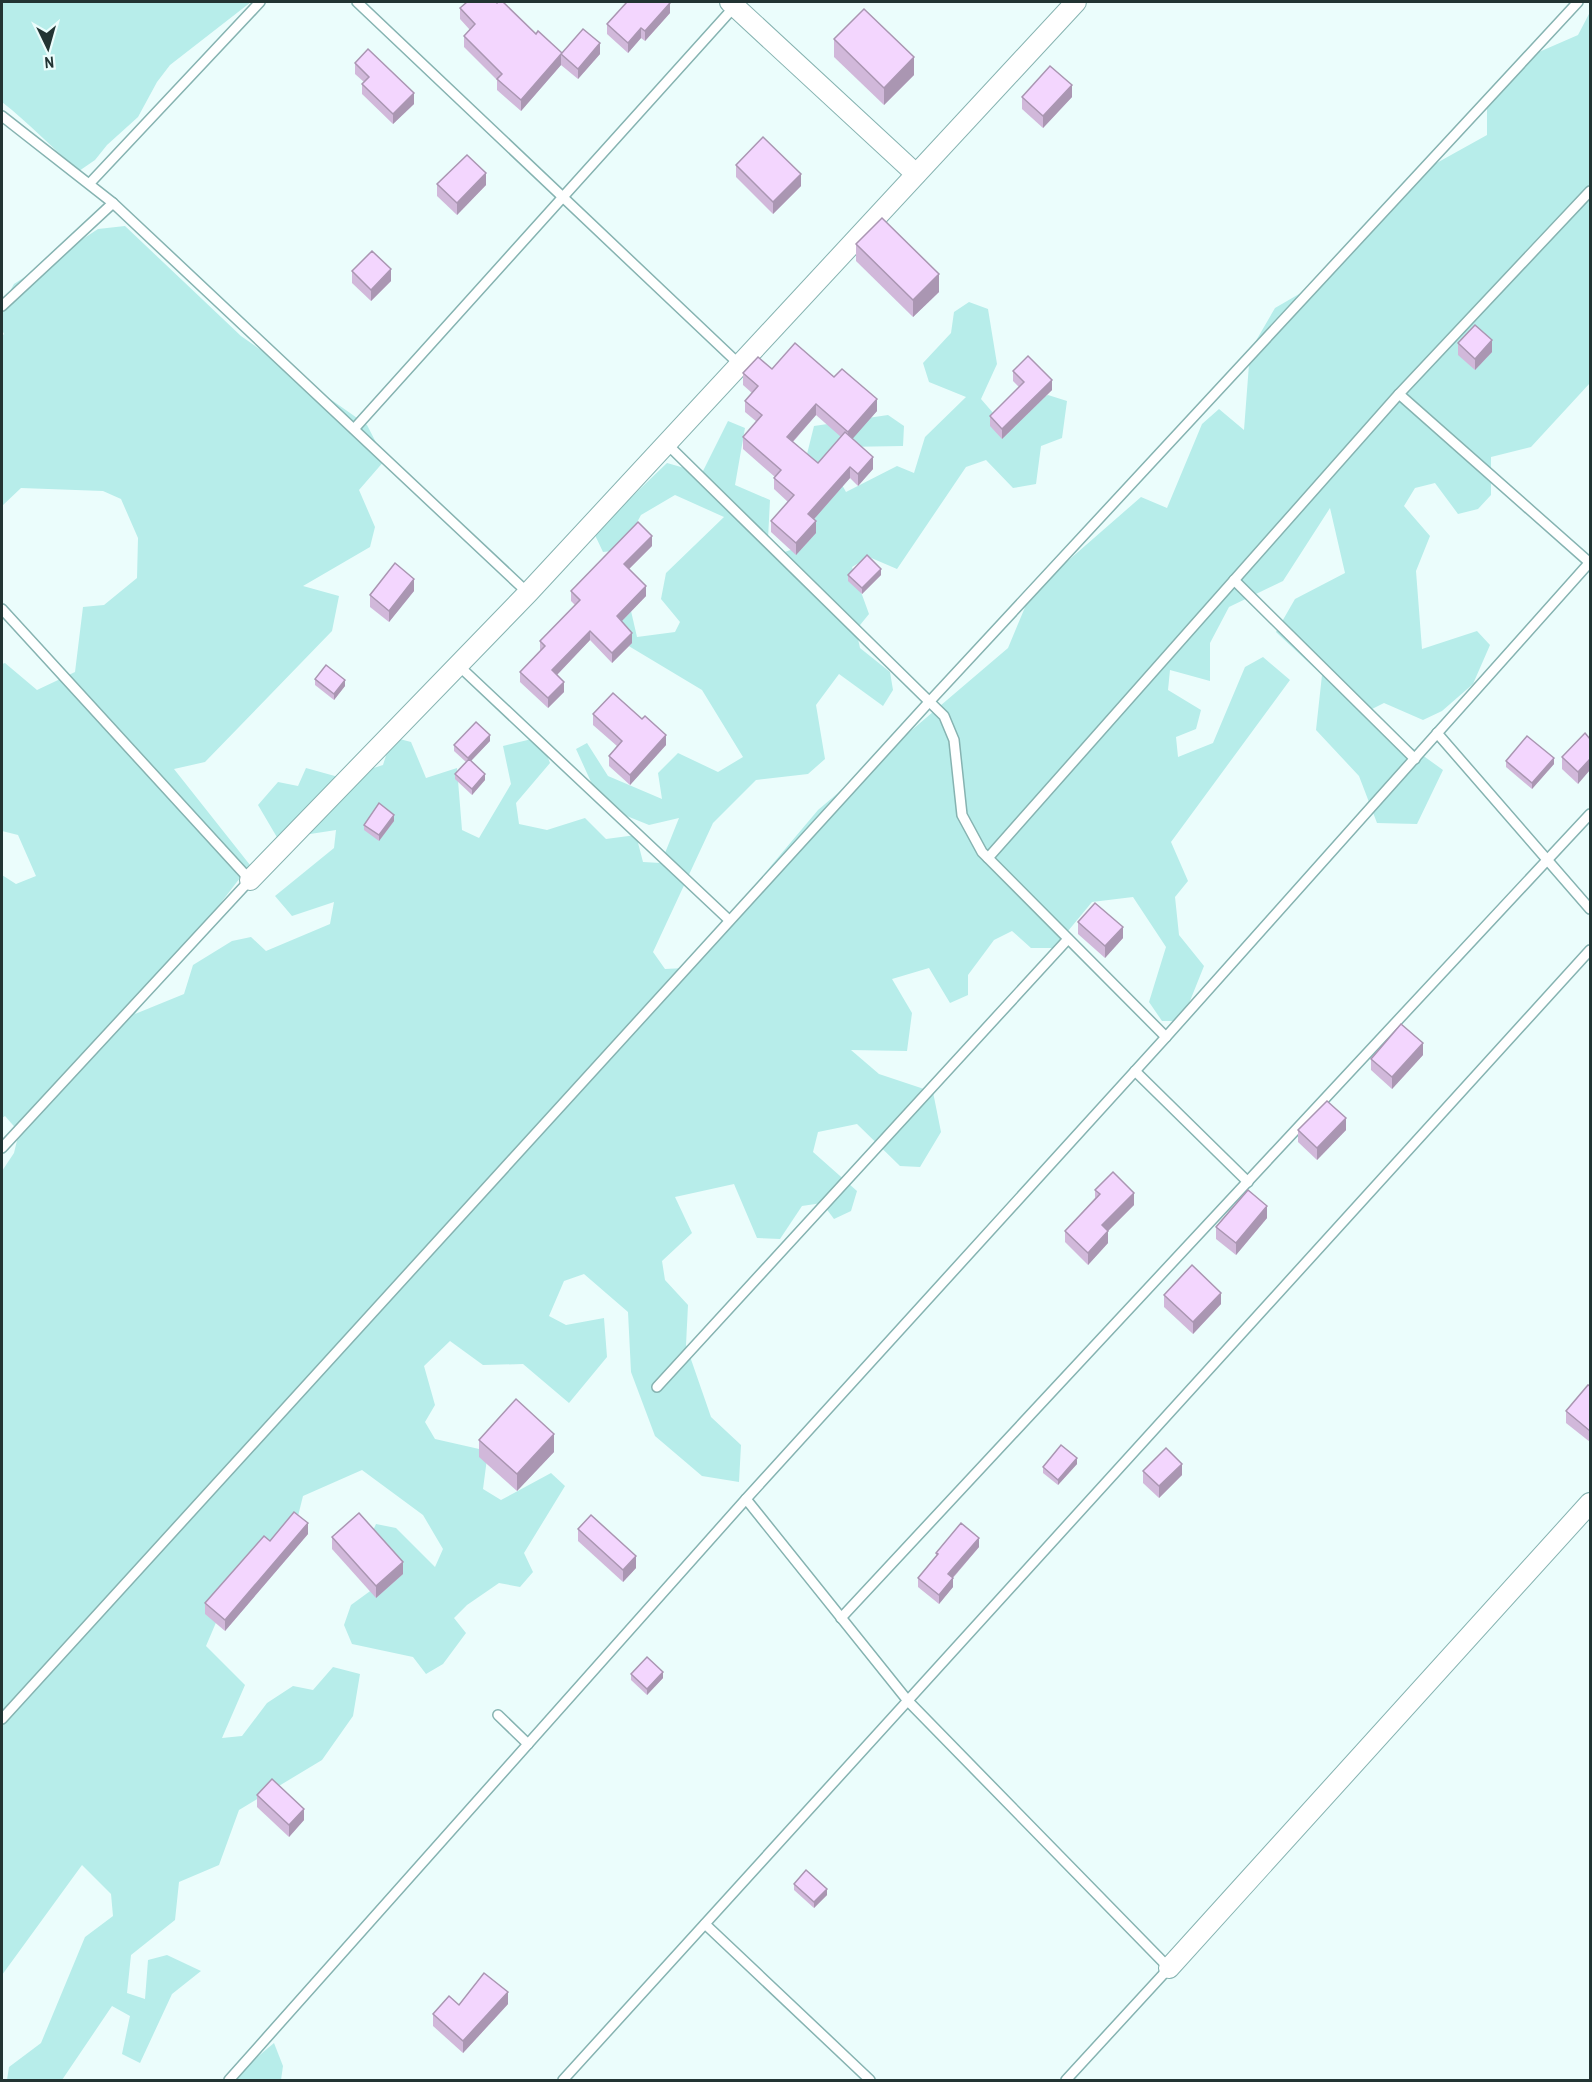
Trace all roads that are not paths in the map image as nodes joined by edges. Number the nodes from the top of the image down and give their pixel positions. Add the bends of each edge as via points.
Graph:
1 (260, 2) edge
2 (357, 2) edge
3 (1076, 2) edge
4 (1578, 2) edge
5 (735, 3) edge
6 (2, 116) edge
7 (916, 174) junction
8 (90, 183) junction
9 (1590, 191) edge
10 (564, 197) junction
11 (113, 203) junction
12 (2, 306) edge
13 (740, 365) junction
14 (1399, 394) junction
15 (354, 429) junction
16 (667, 444) junction
17 (1590, 563) edge
18 (1234, 580) junction
19 (528, 592) junction
20 (2, 609) edge
21 (458, 665) junction
22 (930, 701) junction
23 (1437, 734) junction
24 (1415, 759) junction
25 (1590, 814) edge
26 (988, 858) junction
27 (1548, 860) junction
28 (250, 880) junction
29 (1590, 909) edge
30 (729, 920) junction
31 (1068, 939) junction
32 (1590, 950) edge
33 (1166, 1037) junction
34 (1135, 1071) junction
35 (2, 1148) edge
36 (1248, 1182) junction
37 (657, 1387) dead end
38 (746, 1499) junction
39 (1590, 1503) edge
40 (841, 1618) junction
41 (908, 1701) junction
42 (498, 1715) dead end
43 (2, 1719) edge
44 (528, 1744) junction
45 (705, 1924) junction
46 (1169, 1968) junction
47 (229, 2080) edge
48 (563, 2080) edge
49 (870, 2080) edge
50 (1066, 2080) edge

1 - 8 lane
2 - 10 lane
3 - 7 street
4 - 22 lane
5 - 7 street
5 - 10 lane
6 - 8 lane
7 - 13 street
8 - 11 lane
9 - 14 lane
10 - 13 lane
10 - 15 lane
11 - 12 lane
11 - 15 lane
13 - 16 street
14 - 17 lane
14 - 18 lane
15 - 19 lane
16 - 19 street
16 - 22 lane
17 - 23 lane
18 - 24 lane
18 - 26 lane
19 - 21 street
20 - 28 lane
21 - 28 street
21 - 30 lane
22 - 26 lane via 944,716 954,740 962,815
22 - 30 lane
23 - 24 lane
23 - 27 lane
24 - 33 lane
25 - 27 lane
26 - 31 lane
27 - 29 lane
27 - 36 lane
28 - 35 lane
30 - 43 lane
31 - 33 lane
31 - 37 lane
32 - 41 lane
33 - 34 lane
34 - 36 lane
34 - 38 lane
36 - 40 lane
38 - 40 lane
38 - 44 lane
39 - 46 street
40 - 41 lane
41 - 45 lane
41 - 46 lane
42 - 44 lane
44 - 47 lane
45 - 48 lane
45 - 49 lane
46 - 50 lane

